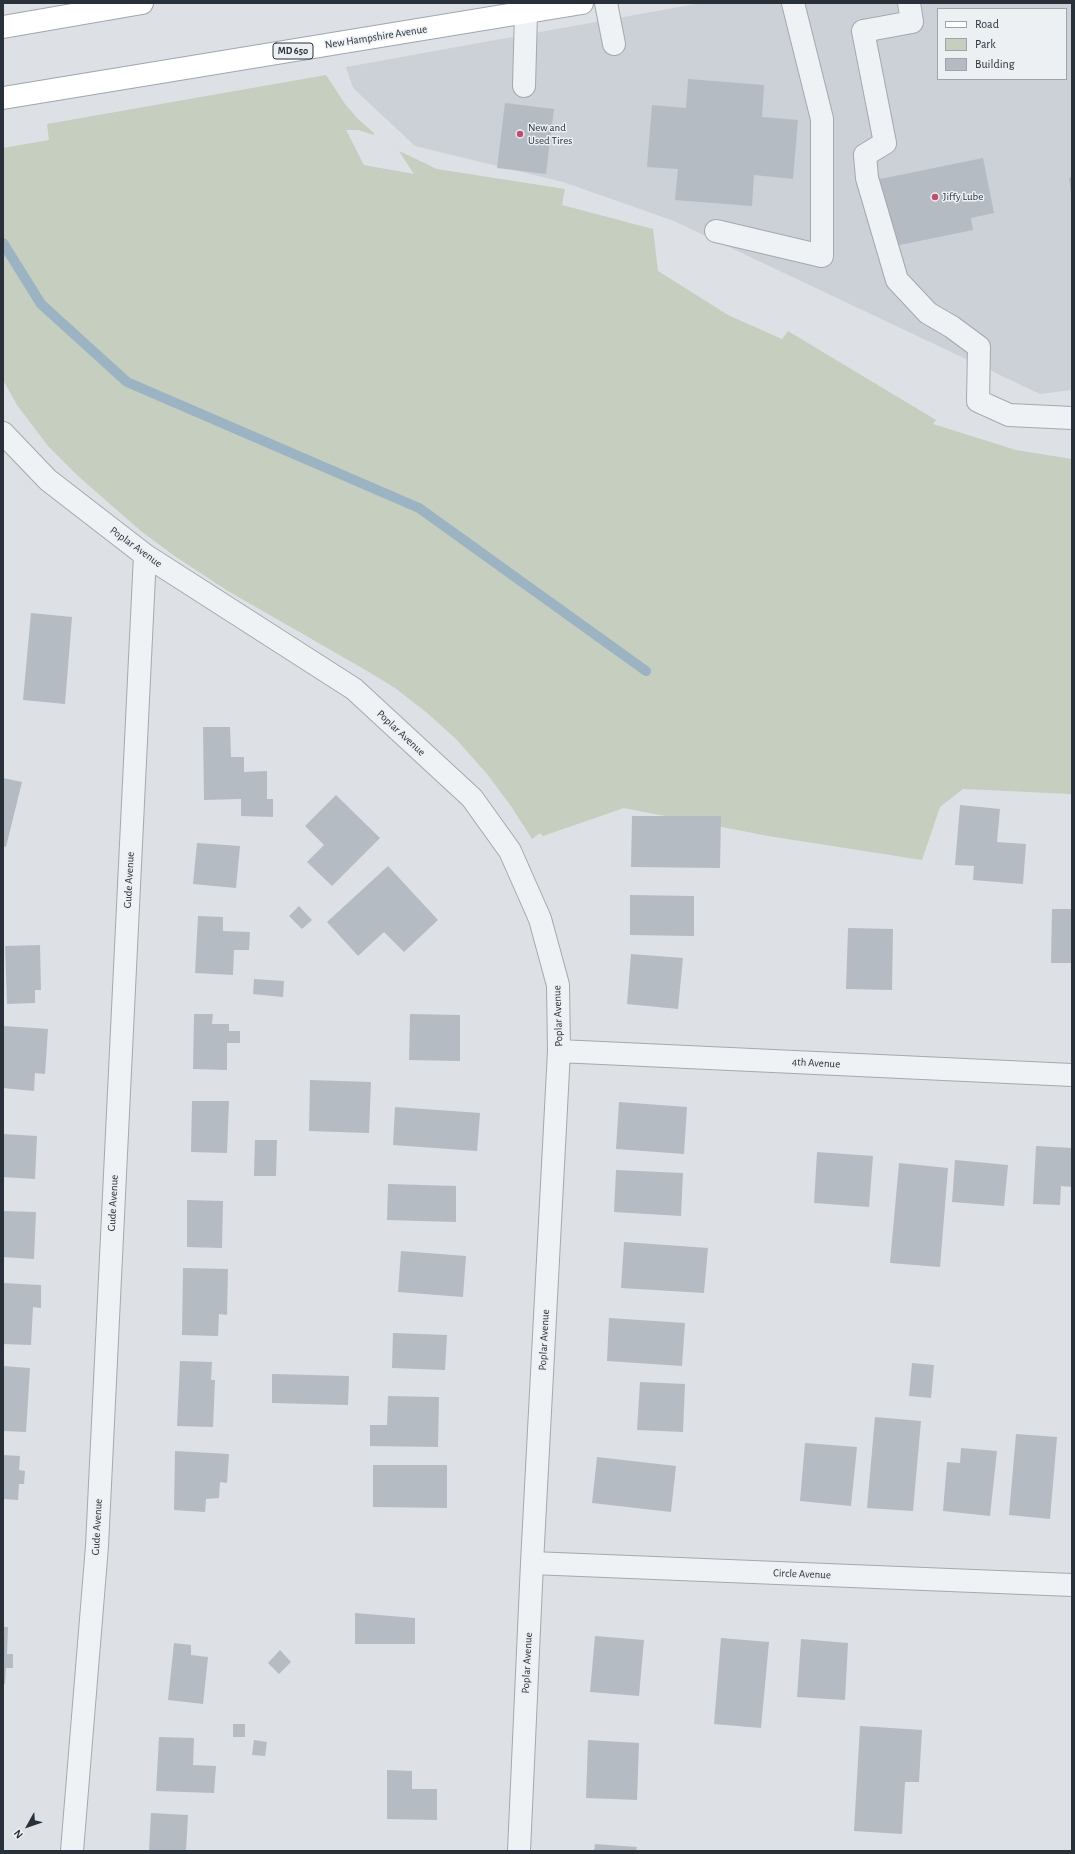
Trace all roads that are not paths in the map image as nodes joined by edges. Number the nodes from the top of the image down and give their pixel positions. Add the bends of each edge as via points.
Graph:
1 (142, 3) edge
2 (582, 3) edge
3 (606, 3) edge
4 (794, 3) edge
5 (909, 3) edge
6 (526, 12) junction
7 (3, 27) edge
8 (614, 44) dead end
9 (524, 86) dead end
10 (3, 98) edge
11 (716, 231) dead end
12 (1072, 418) edge
13 (3, 433) edge
14 (145, 555) junction
15 (559, 1051) junction
16 (1072, 1075) edge
17 (532, 1563) junction
18 (1072, 1585) edge
19 (72, 1851) edge
20 (519, 1851) edge

1 - 7 main road
2 - 6 main road, New Hampshire Avenue / MD 650
3 - 8 street
4 - 11 street via 822,119 822,256
5 - 12 street via 912,22 863,31 885,143 865,155 867,178 897,280 928,313 979,347 978,401 1009,415
6 - 9 street
6 - 10 main road, New Hampshire Avenue / MD 650
13 - 14 street, Poplar Avenue via 48,480
14 - 15 street, Poplar Avenue via 354,689 472,798 510,850 540,919 558,985
14 - 19 street, Gude Avenue via 97,1546
15 - 16 street, 4th Avenue
15 - 17 street, Poplar Avenue
17 - 18 street, Circle Avenue
17 - 20 street, Poplar Avenue

